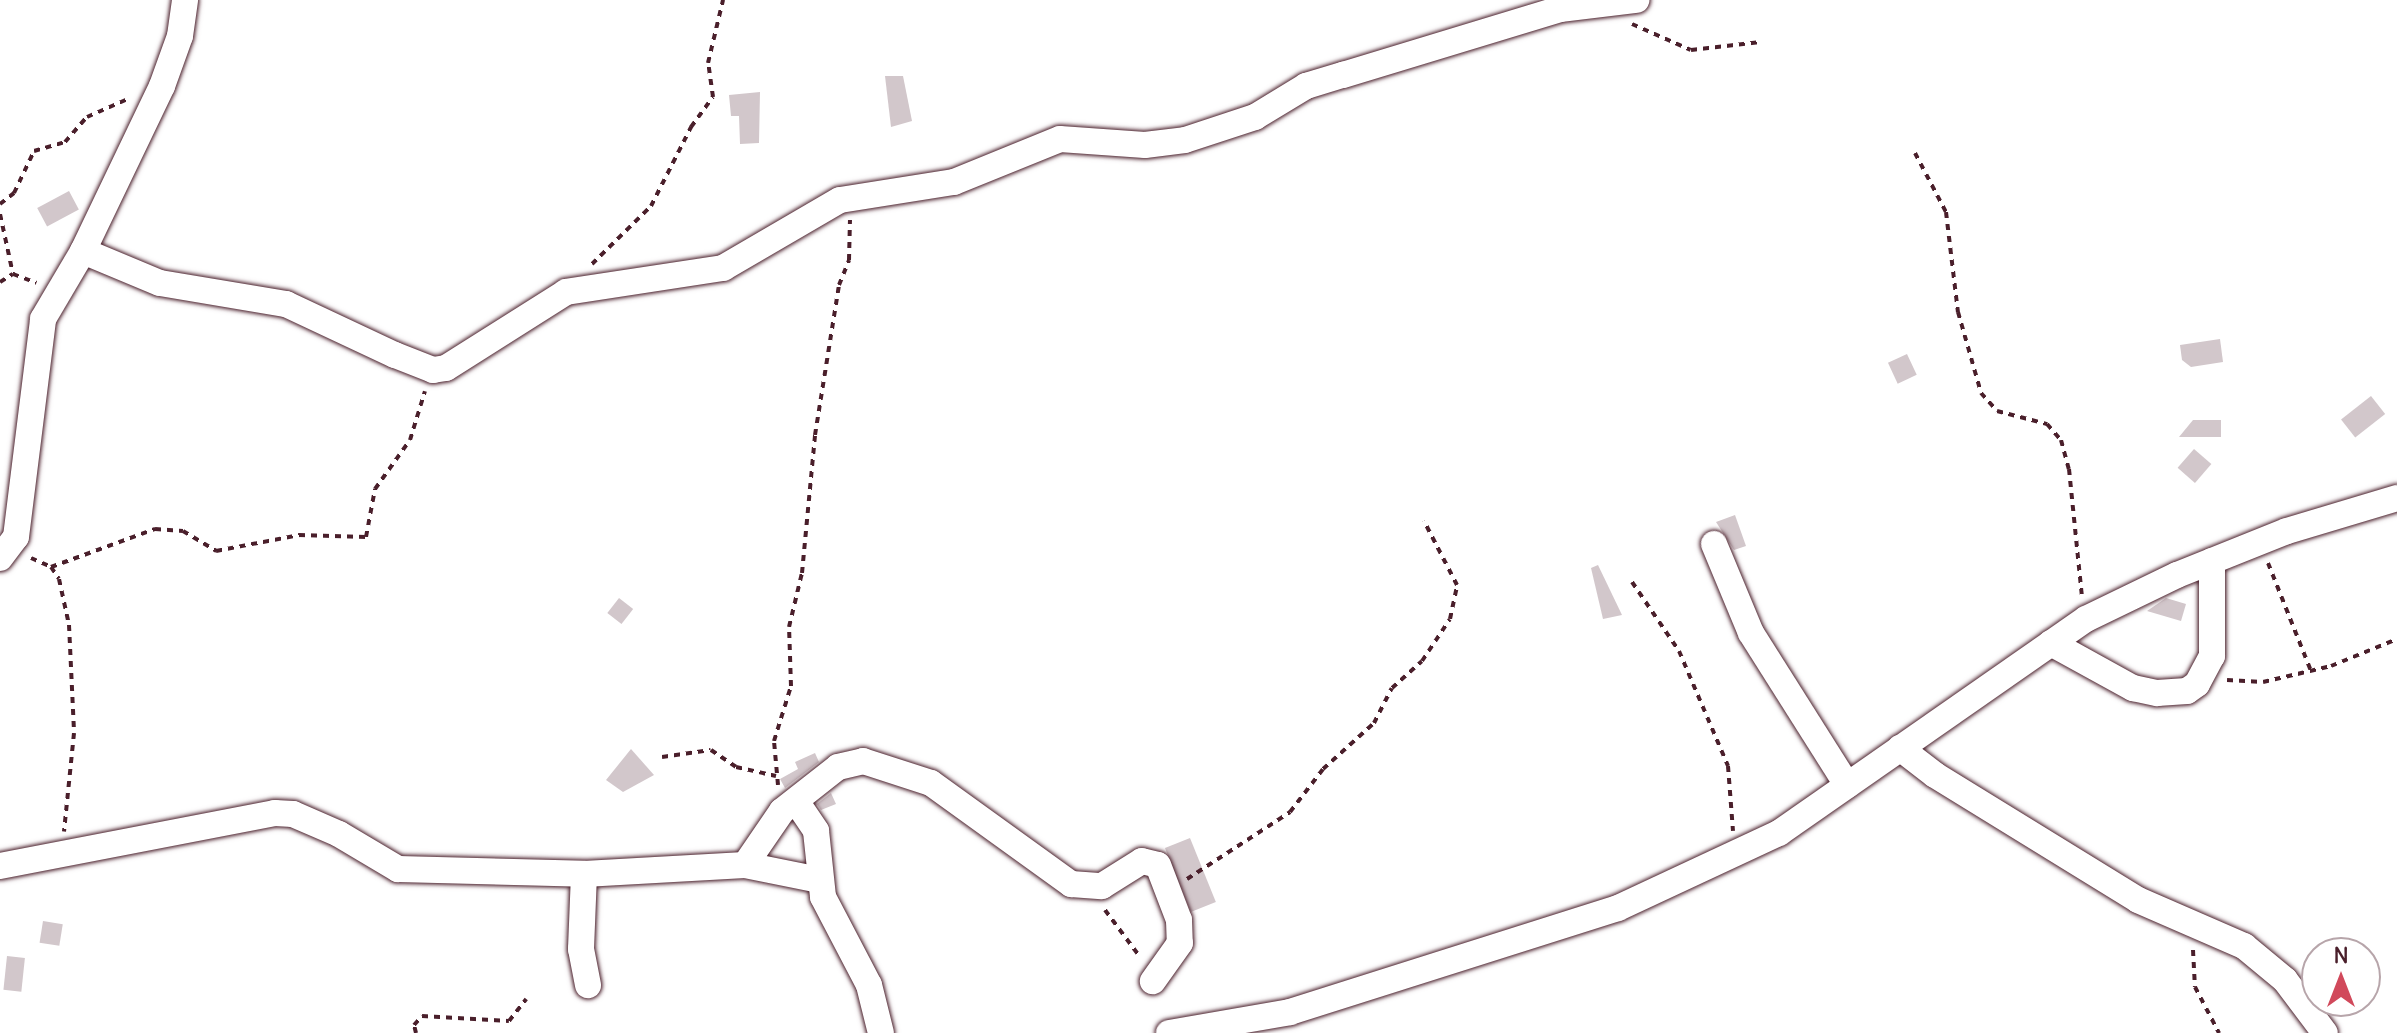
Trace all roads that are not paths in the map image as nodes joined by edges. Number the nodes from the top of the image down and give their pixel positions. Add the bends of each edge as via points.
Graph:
1 (185, 0) edge
2 (1636, 0) edge
3 (83, 251) junction
4 (2397, 498) edge
5 (1714, 544) dead end
6 (6, 553) edge
7 (2212, 561) junction
8 (2051, 643) junction
9 (1900, 748) junction
10 (1847, 785) junction
11 (789, 806) junction
12 (745, 865) junction
13 (0, 866) edge
14 (584, 874) junction
15 (820, 880) junction
16 (1153, 981) road end
17 (588, 985) dead end
18 (881, 1033) edge
19 (1169, 1033) edge
20 (2325, 1033) edge

1 - 3 street via 180,36 162,86
2 - 3 street via 1560,9 1306,86 1255,117 1185,140 1145,145 1060,139 954,182 851,197 796,221 723,268 566,292 471,355 433,370 286,304 160,283
3 - 6 street via 43,319
4 - 7 street
5 - 10 street via 1751,633
7 - 8 street via 2086,619
7 - 8 street via 2216,633 2205,670 2187,691 2157,693 2114,679
8 - 9 street
9 - 10 street
9 - 20 street via 2125,892 2268,962
10 - 19 street via 1779,833 1618,908 1290,1012
11 - 12 street
11 - 15 street via 816,831
11 - 16 street via 838,767 863,761 931,783 1051,871 1086,888 1151,860 1164,872 1180,943
12 - 14 street
12 - 15 street
13 - 14 street via 275,813 339,834 398,869
14 - 17 street via 581,949
15 - 18 street via 832,921 869,985

